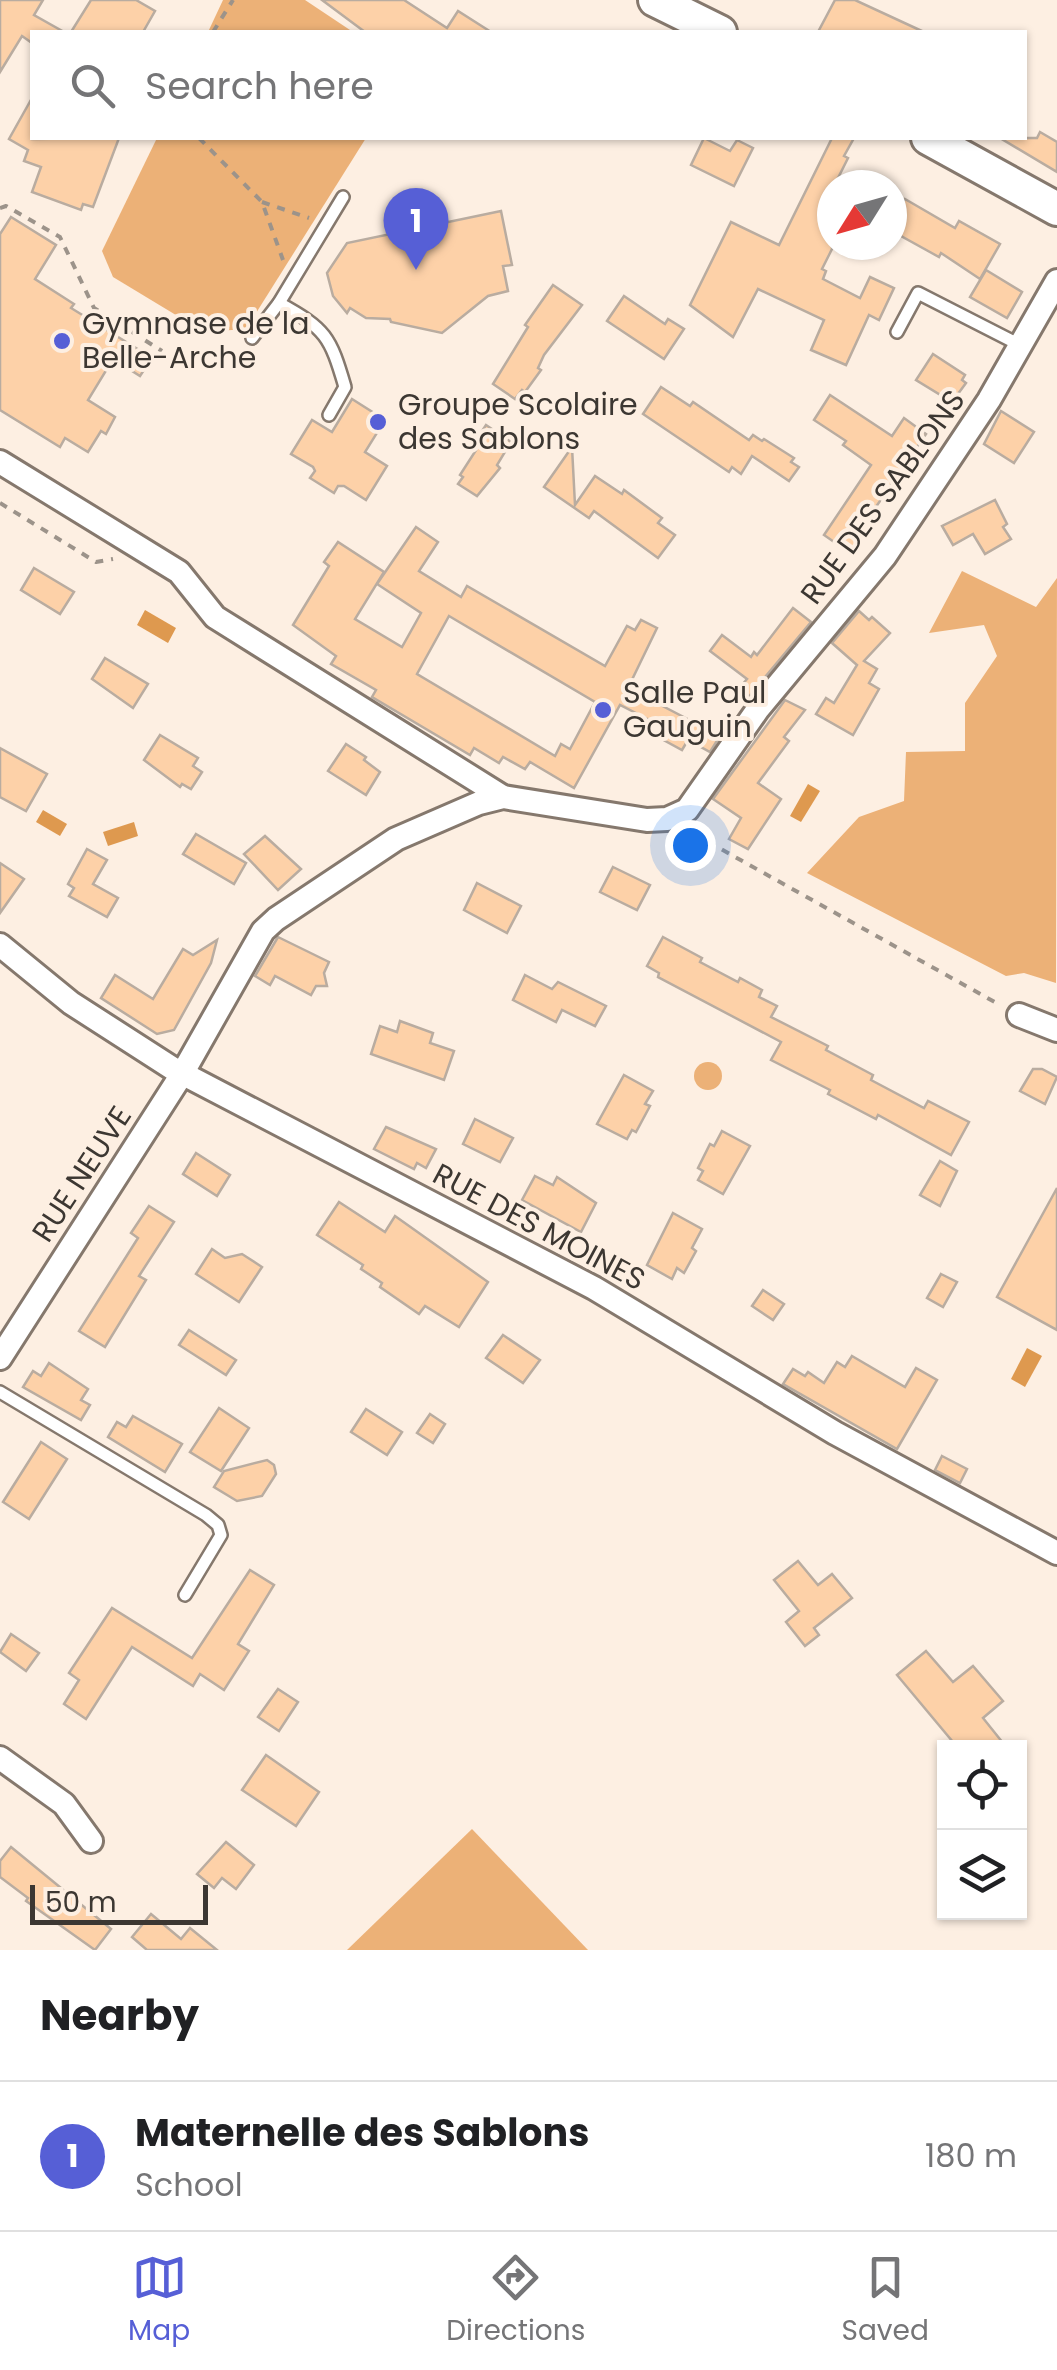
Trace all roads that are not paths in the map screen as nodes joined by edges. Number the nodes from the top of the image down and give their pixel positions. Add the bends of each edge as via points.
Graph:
1 (655, 0) edge
2 (716, 30) edge
3 (932, 140) edge
4 (343, 197) dead end
5 (1057, 209) edge
6 (1057, 281) edge
7 (279, 303) junction
8 (897, 332) dead end
9 (252, 338) dead end
10 (1020, 345) junction
11 (329, 415) dead end
12 (0, 462) edge
13 (503, 797) junction
14 (0, 945) edge
15 (1019, 1015) road end
16 (1057, 1030) edge
17 (182, 1074) junction
18 (0, 1358) edge
19 (0, 1392) edge
20 (1057, 1553) edge
21 (184, 1595) dead end
22 (0, 1758) edge
23 (91, 1841) dead end

1 - 2 main road
3 - 5 main road
4 - 7 lane
6 - 10 street, RUE DES SABLONS
7 - 9 lane
7 - 11 lane via 311,321 332,344 345,388
8 - 10 lane via 918,293
10 - 13 street, RUE DES SABLONS via 884,556 758,709 686,810 648,820
12 - 13 street via 178,572 215,618
13 - 17 street, RUE DES SABLONS via 396,839 276,919
14 - 17 street, RUE DES MOINES via 71,1003
15 - 16 street
17 - 18 street, RUE NEUVE
17 - 20 street, RUE DES MOINES via 594,1288 834,1433
19 - 21 lane via 218,1525 221,1536
22 - 23 street via 64,1804

